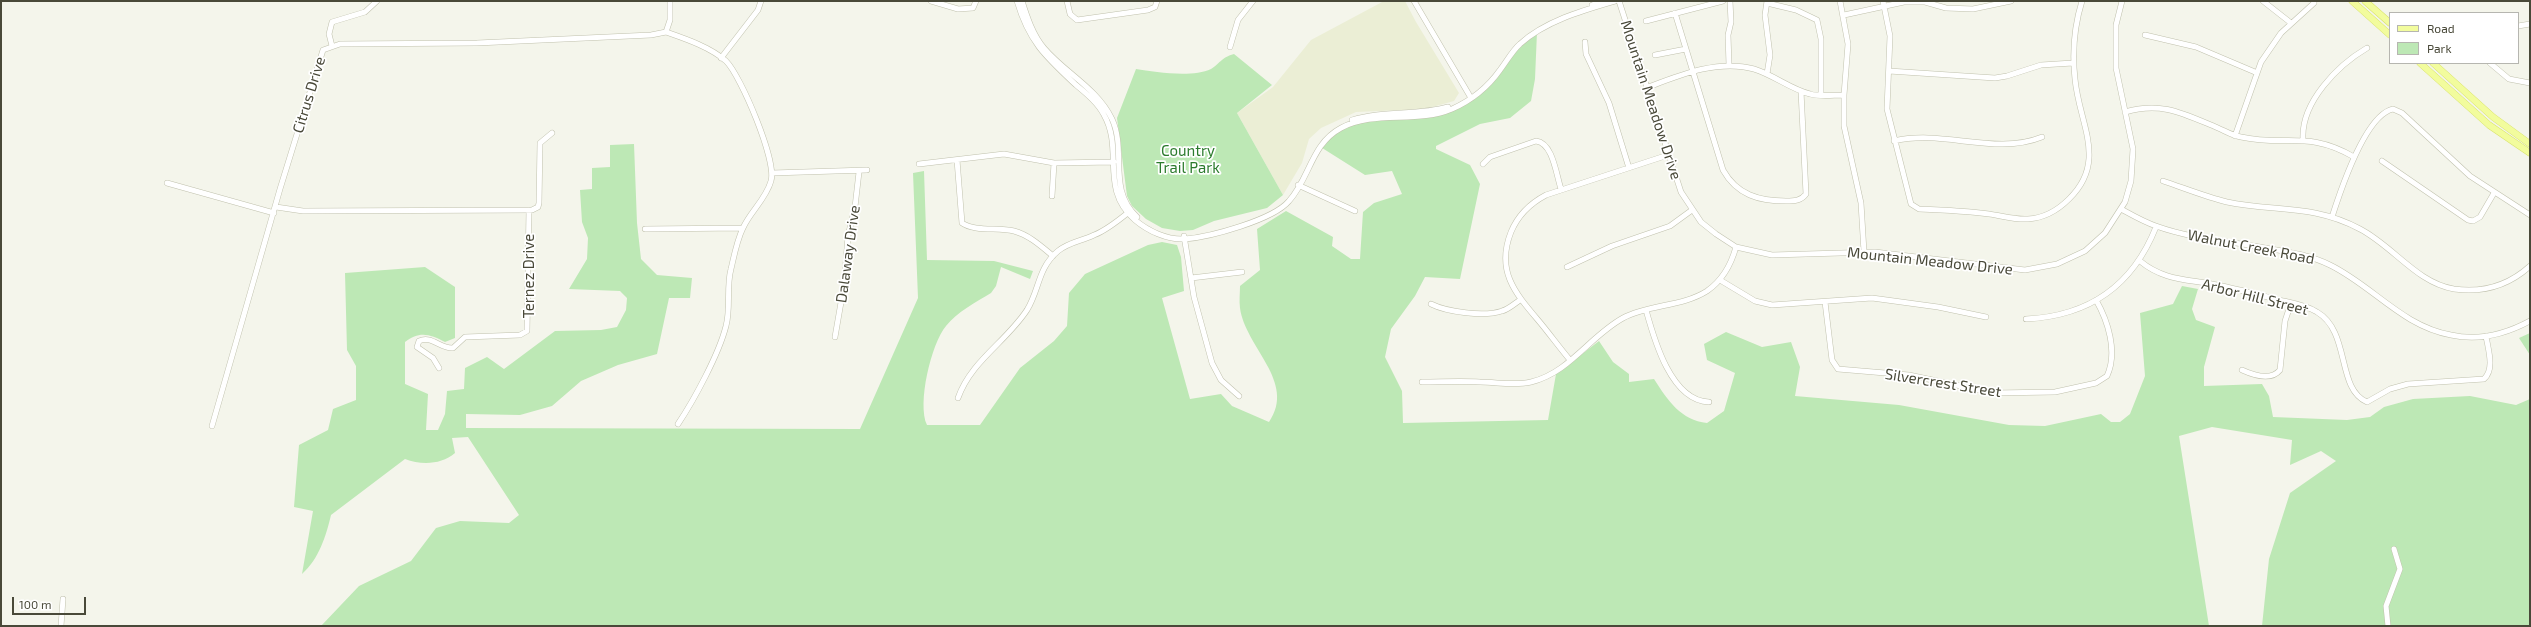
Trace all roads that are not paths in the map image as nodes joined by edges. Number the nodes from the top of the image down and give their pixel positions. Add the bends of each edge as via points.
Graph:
1 (377, 1) edge
2 (670, 1) edge
3 (760, 1) edge
4 (931, 1) edge
5 (976, 1) edge
6 (1017, 1) edge
7 (1022, 1) edge
8 (1067, 1) edge
9 (1157, 1) edge
10 (1253, 1) edge
11 (1414, 1) edge
12 (1602, 1) edge
13 (1615, 1) edge
14 (1619, 1) edge
15 (1723, 1) edge
16 (1730, 1) edge
17 (1840, 1) edge
18 (2011, 1) edge
19 (2082, 1) edge
20 (2122, 1) edge
21 (2263, 1) edge
22 (2352, 1) edge
23 (2365, 1) edge
24 (1767, 2) edge
25 (2314, 3) dead end
26 (1884, 4) edge
27 (1675, 13) junction
28 (1844, 15) junction
29 (1646, 21) dead end
30 (2291, 23) junction
31 (2389, 23) edge
32 (2530, 24) edge
33 (2519, 26) edge
34 (666, 32) junction
35 (2145, 35) dead end
36 (2389, 35) edge
37 (1585, 42) dead end
38 (332, 46) junction
39 (1230, 47) dead end
40 (2368, 48) dead end
41 (1686, 49) junction
42 (1655, 55) dead end
43 (721, 58) junction
44 (2074, 63) junction
45 (2421, 64) edge
46 (2434, 64) edge
47 (2491, 64) edge
48 (1729, 66) junction
49 (1889, 71) junction
50 (2255, 72) junction
51 (1693, 73) junction
52 (1767, 74) junction
53 (2530, 83) edge
54 (1646, 88) junction
55 (1801, 91) junction
56 (1844, 94) junction
57 (1821, 95) junction
58 (1470, 97) junction
59 (2125, 112) junction
60 (552, 133) dead end
61 (2236, 136) junction
62 (2042, 137) dead end
63 (2303, 139) junction
64 (1894, 141) junction
65 (2530, 144) edge
66 (2530, 154) edge
67 (1668, 155) junction
68 (2354, 157) junction
69 (957, 160) junction
70 (2382, 161) dead end
71 (1114, 162) junction
72 (1054, 163) junction
73 (919, 164) dead end
74 (1483, 164) dead end
75 (1628, 168) junction
76 (867, 170) dead end
77 (859, 172) junction
78 (772, 173) junction
79 (2163, 181) dead end
80 (167, 183) dead end
81 (1298, 185) junction
82 (1561, 189) junction
83 (2494, 193) junction
84 (1052, 196) dead end
85 (2121, 209) junction
86 (275, 210) junction
87 (529, 210) junction
88 (1692, 210) junction
89 (1355, 211) dead end
90 (1129, 212) junction
91 (2530, 215) edge
92 (2332, 217) junction
93 (2156, 227) junction
94 (743, 228) junction
95 (645, 229) dead end
96 (1184, 237) junction
97 (1736, 247) junction
98 (1864, 252) junction
99 (1053, 256) junction
100 (2140, 261) junction
101 (2530, 266) edge
102 (1567, 267) dead end
103 (1242, 272) dead end
104 (1191, 278) junction
105 (1720, 280) junction
106 (1520, 300) junction
107 (2096, 300) junction
108 (1825, 302) junction
109 (2291, 303) junction
110 (1431, 304) dead end
111 (1646, 310) junction
112 (1986, 317) dead end
113 (2026, 319) dead end
114 (2530, 321) edge
115 (2486, 336) junction
116 (834, 337) dead end
117 (1570, 360) junction
118 (439, 368) dead end
119 (2242, 370) dead end
120 (1422, 382) dead end
121 (1239, 396) dead end
122 (958, 398) dead end
123 (1709, 402) dead end
124 (678, 424) dead end
125 (212, 426) dead end
126 (2394, 549) dead end
127 (63, 599) dead end
128 (61, 626) edge
129 (2388, 626) edge

1 - 38 street via 365,12 332,22 329,34
2 - 34 street via 670,20
3 - 43 street via 758,10
4 - 5 street via 966,10 973,8
6 - 71 street via 1039,50 1101,109 1110,130
7 - 71 street via 1043,46 1106,108 1115,129
8 - 9 street via 1073,18 1081,20 1148,10 1155,6
10 - 39 street via 1238,20
11 - 58 street
12 - 58 street via 1546,24 1524,37 1488,80
13 - 58 street via 1575,14 1529,37 1514,49 1493,79
14 - 54 street, Mountain Meadow Drive
15 - 27 street
16 - 48 street
17 - 28 street
18 - 26 street via 1973,9 1946,8 1914,1
19 - 44 street via 2076,25
20 - 59 street, Mountain Meadow Drive via 2116,25 2115,50
21 - 30 street
22 - 36 main road
23 - 31 main road
24 - 52 street via 1765,15 1770,56
24 - 57 street via 1796,10 1817,20 1821,39
25 - 30 street
26 - 28 street
26 - 49 street via 1890,36
27 - 29 street
27 - 41 street
28 - 56 street via 1848,44
30 - 50 street via 2275,40
32 - 33 street
34 - 38 street, Citrus Drive via 575,39
34 - 43 street
35 - 50 street via 2196,47
37 - 75 street via 1588,58 1609,103
38 - 86 street, Citrus Drive via 323,50 320,57
40 - 63 street via 2347,61 2328,81 2308,110 2303,127
41 - 42 street
41 - 51 street
43 - 78 street via 731,67 744,89 769,156
44 - 49 street via 2041,65 1994,78
44 - 64 street via 2075,84 2089,143 2089,163 2074,195 2044,216 2014,219 1913,206
45 - 66 main road via 2489,125
46 - 65 main road via 2493,118
47 - 53 street via 2509,79
48 - 51 street
48 - 52 street via 1749,68
49 - 64 street via 1886,98
50 - 61 street
51 - 54 street
51 - 55 street via 1727,177 1742,192 1755,199 1799,200 1807,191 1802,149
52 - 55 street
54 - 67 street, Mountain Meadow Drive
55 - 57 street
56 - 57 street
56 - 98 street via 1844,126 1861,203
58 - 81 street via 1435,111 1363,117 1342,124 1318,143
59 - 61 street via 2145,107 2167,108
59 - 85 street, Mountain Meadow Drive via 2132,162 2131,181
60 - 87 street via 539,146 539,205
61 - 63 street via 2257,139
62 - 64 street via 2016,144 1928,137
63 - 68 street via 2328,144
67 - 75 street
67 - 88 street, Mountain Meadow Drive via 1681,192
68 - 83 street via 2364,138 2386,112 2393,109 2402,114 2458,166
68 - 92 street
69 - 72 street via 1004,154
69 - 73 street
69 - 99 street via 962,223 970,227 1018,232 1032,239
70 - 83 street via 2468,220 2478,219
71 - 72 street
71 - 90 street via 1119,188
72 - 84 street
74 - 82 street via 1490,157 1536,141 1542,142 1548,148
75 - 82 street
76 - 77 street
77 - 78 street
77 - 116 street, Dalaway Drive via 848,236 844,285
78 - 94 street via 771,183
79 - 92 street via 2227,202 2301,209
80 - 86 street
81 - 89 street
81 - 96 street via 1284,204 1270,214
82 - 106 street via 1529,206 1518,218 1508,239 1506,252 1509,279
83 - 91 street
85 - 93 street, Walnut Creek Road
85 - 98 street, Mountain Meadow Drive via 2105,233 2085,251 2068,260 2035,269 2009,269
86 - 87 street
86 - 125 street, Citrus Drive
87 - 118 street, Ternez Drive via 527,331 520,335 464,337 453,348 427,339 419,341 417,347 433,358
88 - 97 street, Mountain Meadow Drive via 1711,231
88 - 102 street via 1670,226 1612,246
90 - 96 street via 1159,232
90 - 99 street via 1107,228 1068,244
92 - 101 street via 2368,233 2420,273 2448,288 2471,290 2497,286 2513,279
93 - 100 street
93 - 115 street, Walnut Creek Road via 2308,256 2343,272 2421,326 2459,337
94 - 95 street
94 - 124 street via 730,274 726,326
96 - 104 street
97 - 98 street, Mountain Meadow Drive via 1778,256
97 - 105 street via 1732,262
99 - 122 street via 1040,274 1023,316 968,375
100 - 107 street via 2118,286
100 - 109 street, Arbor Hill Street via 2170,278 2216,285
103 - 104 street
104 - 121 street via 1214,368 1224,384
105 - 108 street via 1761,303 1783,306
105 - 111 street via 1694,298
106 - 110 street via 1506,310 1491,313 1444,310
106 - 117 street
107 - 108 street, Silvercrest Street via 2108,325 2110,342 2107,376 2096,382 2035,394 1979,392 1909,375 1838,369 1832,360
107 - 113 street via 2072,310
108 - 112 street via 1872,298
109 - 115 street, Arbor Hill Street via 2313,310 2326,319 2340,342 2353,389 2359,398 2367,402 2390,389 2408,384 2484,379 2490,365
109 - 119 street via 2285,321 2280,370 2273,375 2264,376
111 - 117 street via 1617,321
111 - 123 street via 1658,350 1671,374 1696,400
114 - 115 street, Walnut Creek Road via 2503,333
117 - 120 street via 1549,376 1530,382
126 - 129 street via 2400,569 2386,606
127 - 128 street

